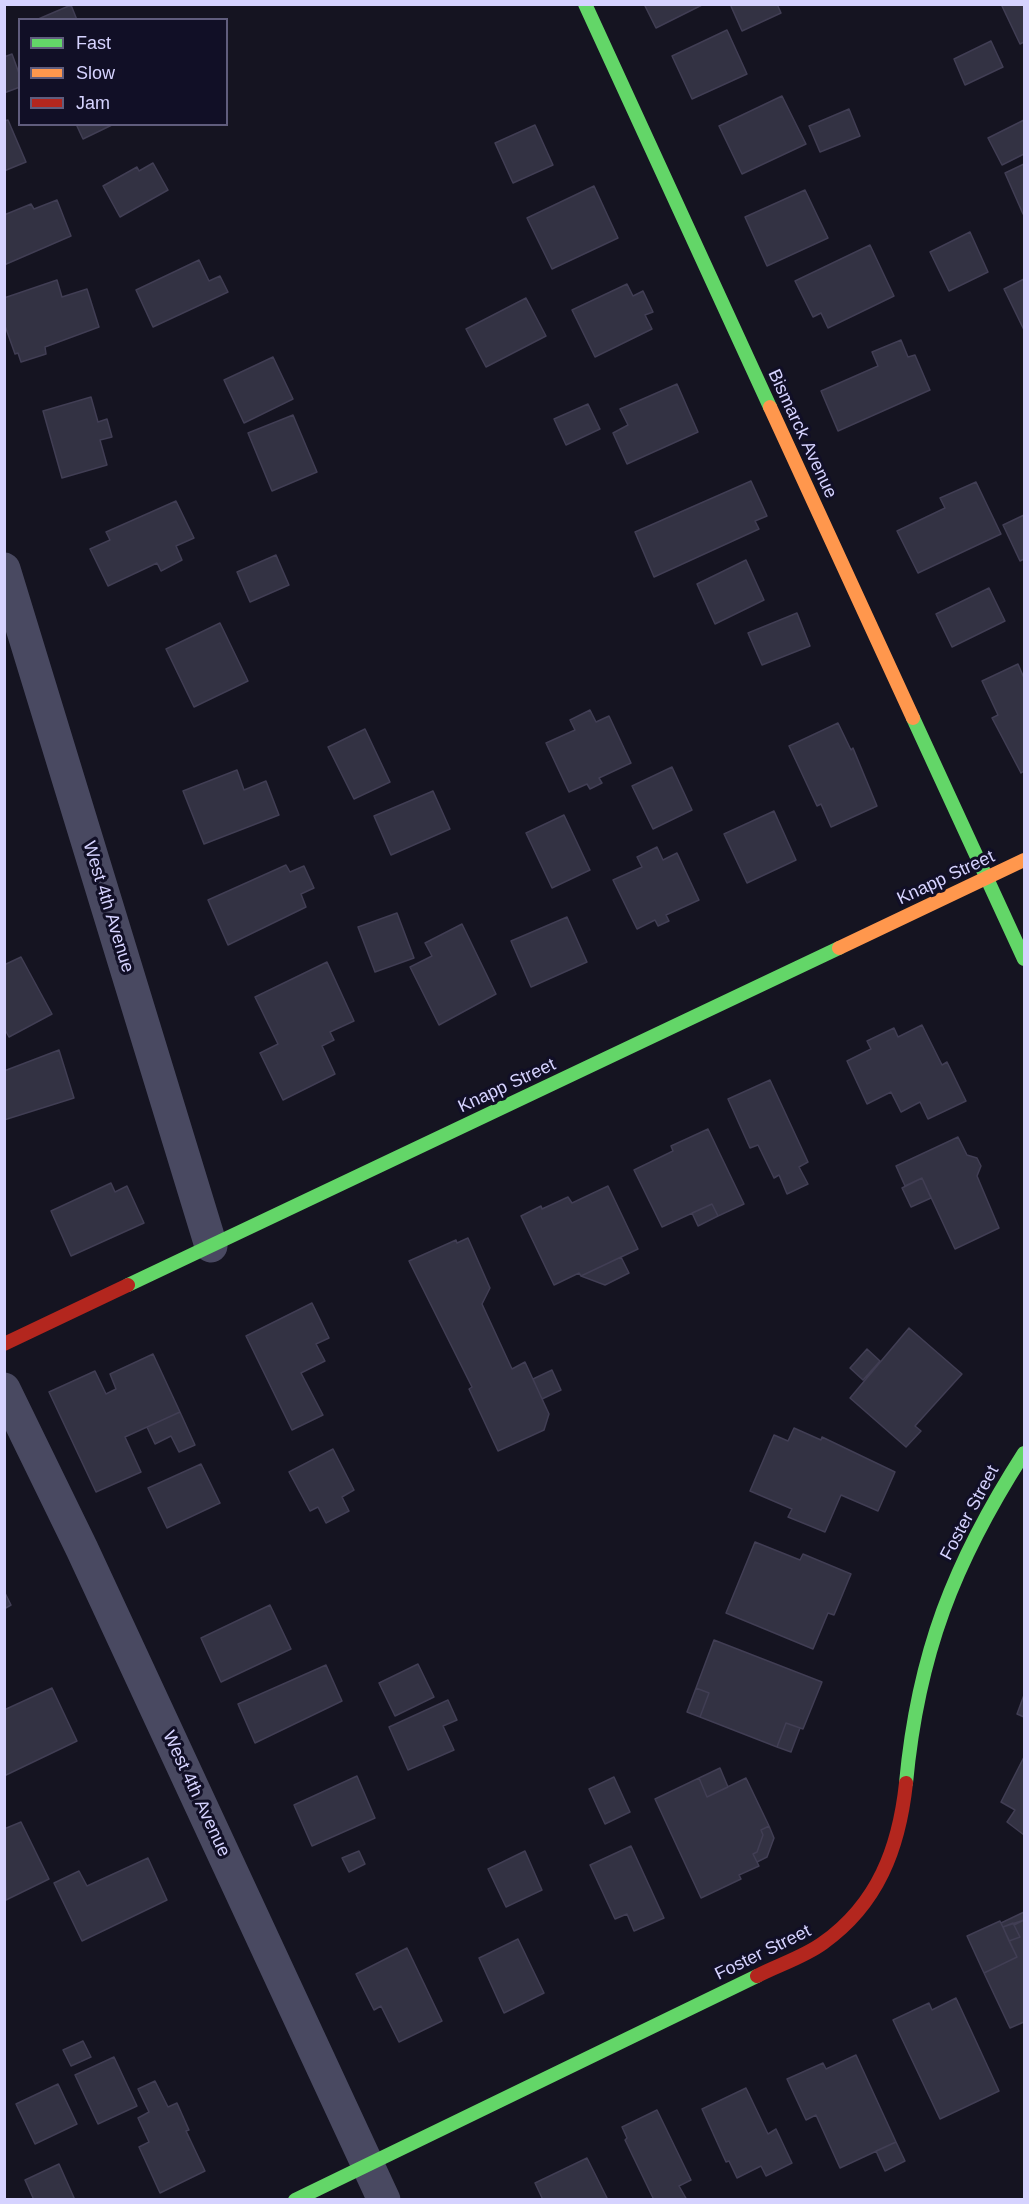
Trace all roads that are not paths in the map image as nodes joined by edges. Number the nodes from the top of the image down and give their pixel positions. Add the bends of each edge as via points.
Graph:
1 (585, 4) edge
2 (4, 569) edge
3 (1024, 860) edge
4 (986, 879) junction
5 (1024, 959) edge
6 (211, 1246) junction
7 (4, 1344) edge
8 (4, 1389) edge
9 (1024, 1454) edge
10 (368, 2165) junction
11 (296, 2199) edge
12 (384, 2199) edge

1 - 4 street, Bismarck Avenue
2 - 6 street, West 4th Avenue
3 - 4 street, Knapp Street
4 - 5 street
4 - 6 street, Knapp Street
6 - 7 street, Knapp Street
8 - 10 street, West 4th Avenue
9 - 10 street, Foster Street via 997,1494 961,1563 932,1639 912,1722 897,1842 879,1884 854,1918 822,1944
10 - 11 street, Foster Street
10 - 12 street, West 4th Avenue

